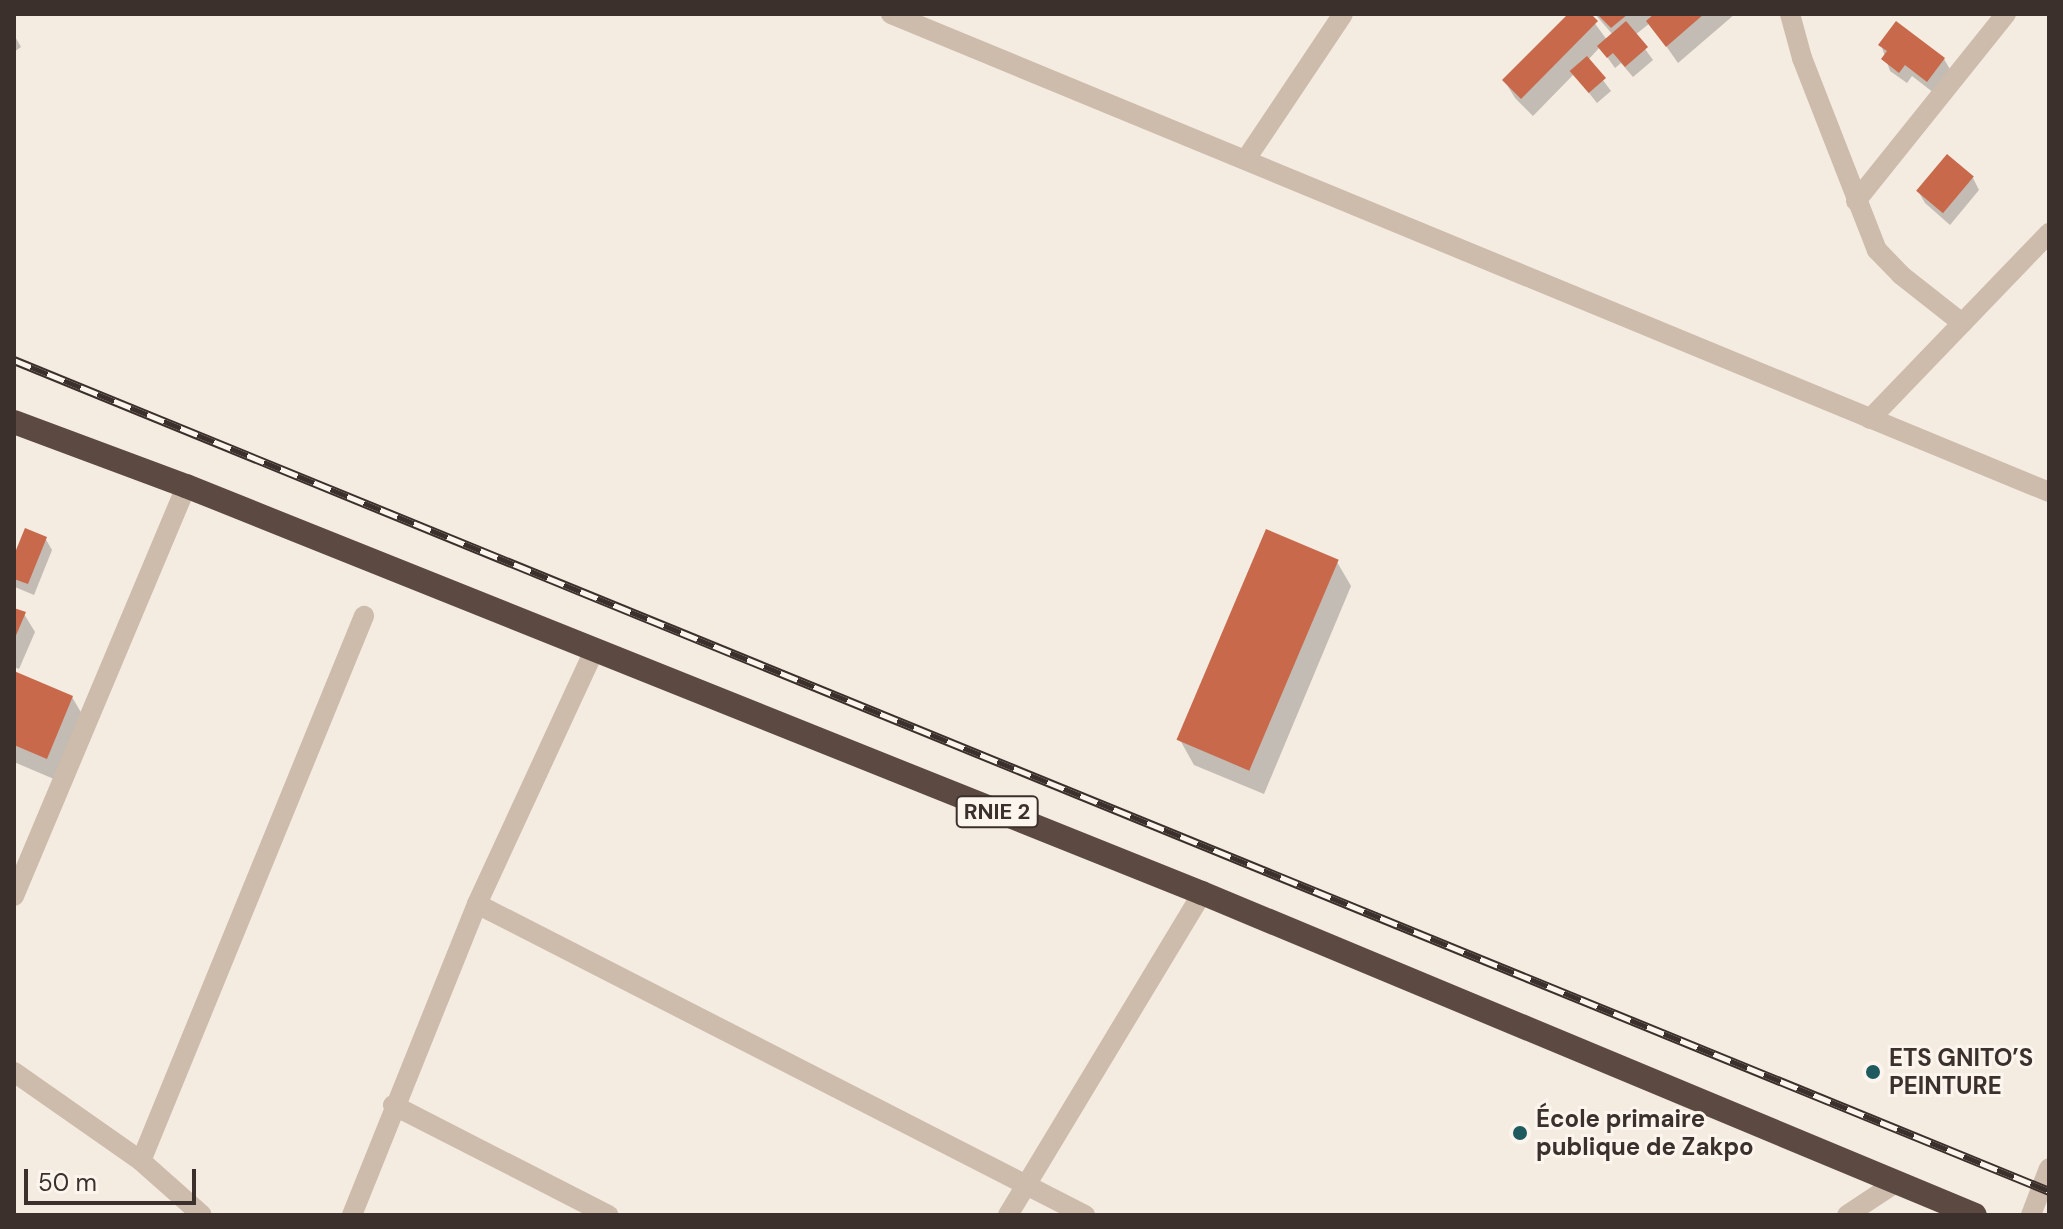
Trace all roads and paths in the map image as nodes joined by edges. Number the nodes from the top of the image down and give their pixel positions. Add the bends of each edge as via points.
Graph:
1 (891, 14) edge
2 (1343, 14) edge
3 (1790, 14) edge
4 (2006, 14) edge
5 (1246, 159) junction
6 (1856, 201) junction
7 (2049, 233) edge
8 (1962, 323) junction
9 (1870, 419) junction
10 (14, 422) edge
11 (186, 486) junction
12 (2049, 492) edge
13 (364, 616) dead end
14 (594, 651) junction
15 (20, 864) edge
16 (1202, 893) junction
17 (14, 896) edge
18 (477, 904) junction
19 (14, 1072) edge
20 (393, 1105) junction
21 (141, 1161) junction
22 (2049, 1168) edge
23 (1894, 1184) junction
24 (1025, 1187) junction
25 (1942, 1210) edge
26 (202, 1215) edge
27 (352, 1215) edge
28 (608, 1215) edge
29 (1008, 1215) edge
30 (1085, 1215) edge
31 (1847, 1215) edge
32 (1975, 1215) edge
33 (2031, 1215) edge

1 - 5 street
2 - 5 street
3 - 6 street
4 - 6 street
5 - 9 street
6 - 8 street via 1877,250
7 - 8 street
8 - 9 street
9 - 12 street
10 - 11 highway, RNIE 2
11 - 14 highway, RNIE 2
11 - 15 street
13 - 21 street
14 - 16 highway, RNIE 2
14 - 18 street
15 - 17 street
16 - 23 highway, RNIE 2
16 - 24 street
18 - 20 street
18 - 24 street
19 - 21 street
20 - 27 street
20 - 28 street
21 - 26 street
22 - 33 street
23 - 25 highway, RNIE 2
23 - 31 street
24 - 29 street
24 - 30 street
25 - 32 highway, RNIE 2

